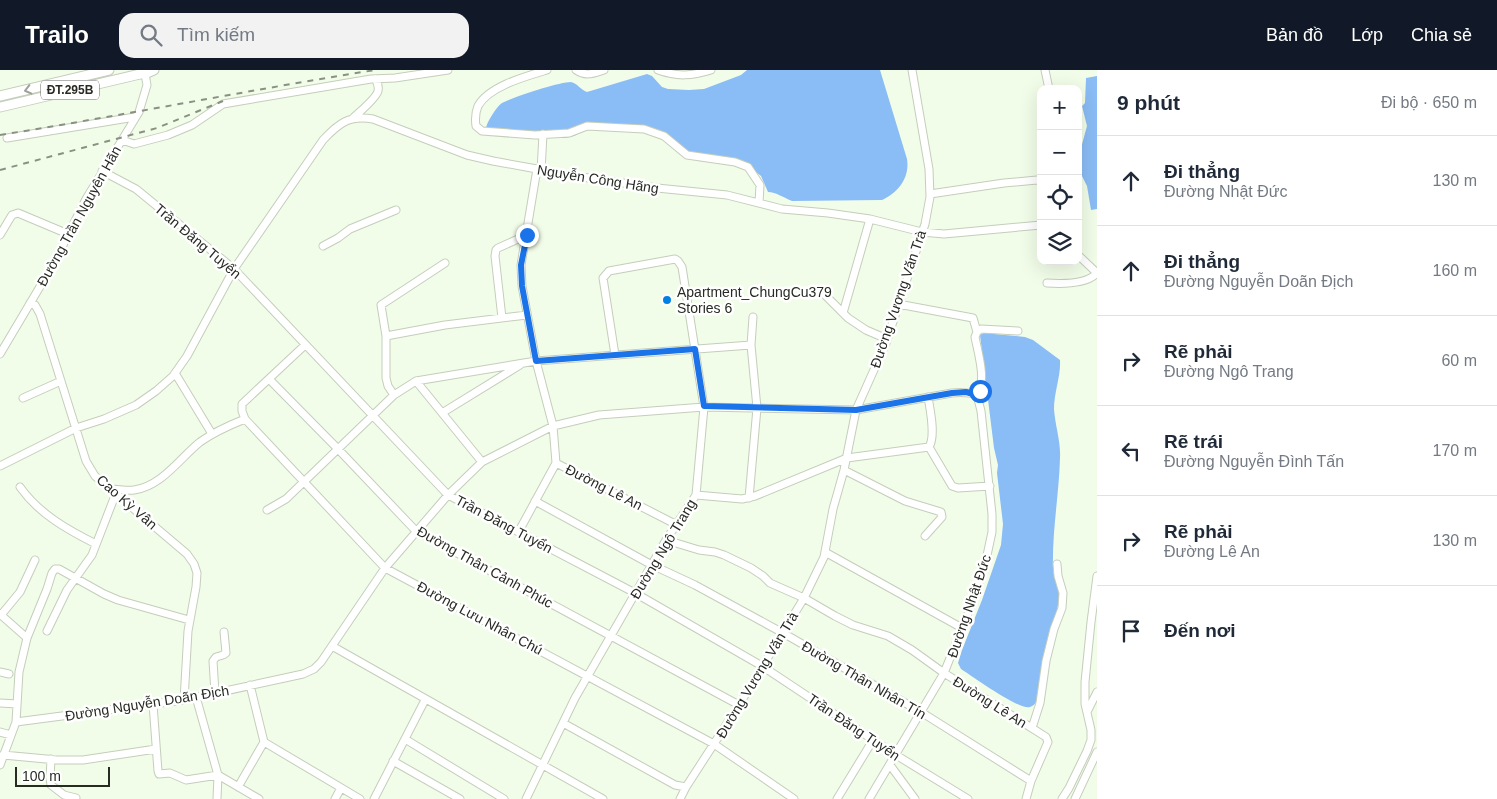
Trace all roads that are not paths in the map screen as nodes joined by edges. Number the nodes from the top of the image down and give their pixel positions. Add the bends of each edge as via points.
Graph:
1 (109, 70) edge
2 (448, 70) edge
3 (546, 70) edge
4 (576, 70) edge
5 (604, 70) edge
6 (658, 70) edge
7 (711, 70) edge
8 (912, 70) edge
9 (1045, 70) edge
10 (146, 71) edge
11 (375, 79) junction
12 (1048, 85) edge
13 (0, 96) edge
14 (0, 107) edge
15 (135, 117) junction
16 (352, 120) junction
17 (543, 134) junction
18 (7, 138) dead end
19 (122, 140) junction
20 (539, 170) junction
21 (102, 171) junction
22 (1037, 180) edge
23 (930, 194) junction
24 (759, 203) junction
25 (396, 210) dead end
26 (870, 219) junction
27 (1037, 225) edge
28 (922, 232) junction
29 (68, 234) junction
30 (527, 235) junction
31 (0, 236) edge
32 (323, 246) dead end
33 (1082, 259) edge
34 (445, 263) dead end
35 (234, 269) junction
36 (1097, 273) edge
37 (1048, 283) dead end
38 (824, 294) dead end
39 (30, 303) junction
40 (898, 304) junction
41 (843, 313) junction
42 (527, 315) junction
43 (502, 318) junction
44 (753, 318) dead end
45 (1018, 331) dead end
46 (977, 332) junction
47 (386, 336) junction
48 (887, 339) junction
49 (2, 342) edge
50 (751, 344) junction
51 (305, 345) junction
52 (695, 349) junction
53 (0, 354) edge
54 (615, 355) junction
55 (536, 361) junction
56 (524, 363) junction
57 (175, 373) junction
58 (269, 379) junction
59 (61, 381) junction
60 (416, 381) junction
61 (394, 394) junction
62 (977, 395) junction
63 (928, 396) junction
64 (23, 398) dead end
65 (704, 406) junction
66 (756, 408) junction
67 (856, 410) junction
68 (442, 413) junction
69 (373, 416) junction
70 (245, 419) junction
71 (553, 426) junction
72 (76, 428) junction
73 (212, 434) junction
74 (929, 447) junction
75 (338, 449) junction
76 (847, 458) junction
77 (482, 462) junction
78 (556, 463) junction
79 (0, 466) edge
80 (844, 470) junction
81 (304, 481) junction
82 (990, 486) junction
83 (20, 487) dead end
84 (113, 491) junction
85 (448, 495) junction
86 (696, 495) junction
87 (749, 498) junction
88 (535, 500) junction
89 (267, 510) dead end
90 (677, 525) junction
91 (416, 531) junction
92 (519, 532) junction
93 (925, 536) dead end
94 (666, 540) junction
95 (96, 544) junction
96 (825, 552) junction
97 (35, 560) dead end
98 (1057, 564) dead end
99 (652, 565) junction
100 (385, 568) junction
101 (1097, 576) edge
102 (76, 577) junction
103 (635, 594) junction
104 (804, 598) junction
105 (1097, 612) edge
106 (0, 614) edge
107 (189, 620) junction
108 (1091, 622) junction
109 (962, 628) junction
110 (47, 631) dead end
111 (224, 632) dead end
112 (783, 633) junction
113 (611, 637) junction
114 (27, 638) junction
115 (332, 646) junction
116 (762, 666) junction
117 (0, 672) edge
118 (944, 673) junction
119 (9, 674) dead end
120 (588, 676) junction
121 (250, 685) junction
122 (1097, 692) edge
123 (215, 693) junction
124 (196, 697) junction
125 (184, 700) junction
126 (425, 700) junction
127 (0, 703) edge
128 (17, 704) junction
129 (153, 704) junction
130 (739, 705) junction
131 (921, 712) junction
132 (1087, 712) junction
133 (16, 722) junction
134 (563, 723) junction
135 (1032, 728) junction
136 (0, 732) edge
137 (11, 735) junction
138 (405, 739) junction
139 (873, 740) junction
140 (264, 742) junction
141 (714, 744) junction
142 (156, 749) junction
143 (1097, 752) edge
144 (4, 755) junction
145 (896, 755) junction
146 (51, 759) junction
147 (393, 761) junction
148 (542, 764) junction
149 (0, 765) edge
150 (890, 765) junction
151 (218, 775) junction
152 (1031, 781) junction
153 (238, 787) junction
154 (686, 787) junction
155 (341, 788) junction
156 (76, 798) edge
157 (217, 799) edge
158 (258, 799) edge
159 (335, 799) edge
160 (360, 799) edge
161 (374, 799) edge
162 (460, 799) edge
163 (504, 799) edge
164 (526, 799) edge
165 (603, 799) edge
166 (680, 799) edge
167 (794, 799) edge
168 (837, 799) edge
169 (869, 799) edge
170 (915, 799) edge
171 (968, 799) edge
172 (1026, 799) edge
173 (1062, 799) edge
174 (1075, 799) edge

1 -> 13 main road, ĐT.295B
2 - 11 street
3 - 17 street via 488,95 475,116 476,126 482,131
4 - 5 street via 589,75
6 - 7 street via 696,75
8 - 23 street, Đường Vương Văn Trà via 929,168
9 - 12 street
10 - 14 main road, ĐT.295B
10 - 15 street, Đường Trần Nguyên Hãn via 147,86
11 - 16 street via 379,90 377,95
11 - 19 street via 223,104 168,135 134,144
15 - 18 street
15 - 19 street, Đường Trần Nguyên Hãn
16 - 20 street, Nguyễn Công Hãng via 360,117 373,119 468,155
16 - 35 street, Nguyễn Công Hãng via 333,129 323,140
17 - 20 street, Đường Lê An
17 - 24 street via 569,133 587,126 644,129 664,136 687,154 748,167 760,185
19 - 21 street, Đường Trần Nguyên Hãn
20 - 24 street, Nguyễn Công Hãng
20 - 30 street, Đường Lê An
21 - 29 street, Đường Trần Nguyên Hãn
21 - 35 street, Trần Đăng Tuyển via 136,190
22 - 23 street
23 - 28 street, Đường Vương Văn Trà
24 - 26 street, Nguyễn Công Hãng via 782,209
25 - 32 street via 350,229
26 - 28 street, Nguyễn Công Hãng
26 - 41 street
27 - 28 street, Nguyễn Công Hãng via 944,234
28 - 40 street, Đường Vương Văn Trà
29 - 31 street via 18,213 12,215
29 - 39 street, Đường Trần Nguyên Hãn
30 - 42 street, Đường Lê An via 521,265
30 - 43 street via 496,250
33 - 36 street
34 - 47 street via 381,305
35 - 51 street, Trần Đăng Tuyển
35 - 57 street, Nguyễn Công Hãng
36 - 37 street via 1087,280
38 - 41 street
39 - 49 street, Đường Trần Nguyên Hãn
39 - 59 street, Cao Kỳ Vân via 40,314
40 - 46 street via 973,318
40 - 48 street, Đường Vương Văn Trà
41 - 48 street via 866,330
42 - 43 street
42 - 55 street, Đường Lê An
43 - 47 street
44 - 50 street
45 - 46 street
46 - 62 street via 982,384
47 - 61 street via 386,378
48 - 67 street, Đường Vương Văn Trà
49 - 53 street, Đường Trần Nguyên Hãn
50 - 52 street
50 - 66 street
51 - 58 street
51 - 69 street, Trần Đăng Tuyển
52 - 54 street
52 - 54 street, Đường Ngô Trang via 682,267 674,259 605,274
52 - 65 street, Đường Ngô Trang
54 - 55 street
55 - 56 street
55 - 71 street, Đường Lê An
56 - 60 street
56 - 68 street
57 - 72 street, Nguyễn Công Hãng via 136,405
57 - 73 street
58 - 70 street via 242,404
58 - 75 street, Đường Thân Cảnh Phúc
59 - 64 street
59 - 72 street, Cao Kỳ Vân
60 - 61 street
60 - 68 street
61 - 69 street
62 - 63 street via 966,392
62 - 82 street, Đường Nhật Đức
63 - 67 street
63 - 74 street via 932,436
65 - 66 street, Đường Nguyễn Doãn Địch
65 - 71 street, Đường Nguyễn Doãn Địch via 599,415
65 - 86 street, Đường Ngô Trang
66 - 67 street, Đường Nguyễn Doãn Địch
66 - 87 street
67 - 76 street, Đường Vương Văn Trà
68 - 77 street
69 - 75 street
69 - 85 street, Trần Đăng Tuyển
70 - 73 street
70 - 81 street, Đường Lưu Nhân Chú
71 - 77 street, Đường Nguyễn Doãn Địch
71 - 78 street, Đường Lê An
72 - 79 street, Nguyễn Công Hãng
72 - 84 street, Cao Kỳ Vân via 86,461 95,476
73 - 84 street via 155,482 143,488
74 - 76 street
74 - 82 street via 952,486
75 - 81 street
75 - 91 street, Đường Thân Cảnh Phúc
76 - 80 street, Đường Vương Văn Trà
76 - 87 street
77 - 85 street, Đường Nguyễn Doãn Địch
78 - 88 street
78 - 90 street, Đường Lê An
80 - 93 street via 905,500 941,512 942,517
80 - 96 street, Đường Vương Văn Trà
81 - 89 street via 286,499
81 - 100 street, Đường Lưu Nhân Chú
82 - 109 street, Đường Nhật Đức via 990,542
83 - 95 street via 38,508 62,526
84 - 95 street
84 - 107 street, Cao Kỳ Vân via 187,554 194,564 196,587
85 - 91 street, Đường Nguyễn Doãn Địch
85 - 92 street, Trần Đăng Tuyển
86 - 87 street
86 - 90 street, Đường Ngô Trang
88 - 92 street
88 - 99 street, Đường Thân Nhân Tín
90 - 94 street, Đường Ngô Trang
91 - 100 street, Đường Nguyễn Doãn Địch
91 - 113 street, Đường Thân Cảnh Phúc
92 - 103 street, Trần Đăng Tuyển
94 - 99 street, Đường Ngô Trang
94 - 104 street, Đường Lê An via 715,552
95 - 102 street
96 - 104 street, Đường Vương Văn Trà
96 - 109 street
97 - 106 street via 20,592
98 - 135 street via 1063,593 1062,608 1046,661 1040,703
99 - 103 street, Đường Ngô Trang
99 - 112 street, Đường Thân Nhân Tín
100 - 115 street, Đường Nguyễn Doãn Địch
100 - 120 street, Đường Lưu Nhân Chú
101 - 108 street
102 - 107 street via 118,600
102 - 110 street
102 - 114 street via 55,569
103 - 113 street, Đường Ngô Trang
103 - 116 street, Trần Đăng Tuyển
104 - 112 street, Đường Vương Văn Trà
104 - 118 street, Đường Lê An via 853,625 888,636
105 - 108 street
106 - 114 street
107 - 125 street, Cao Kỳ Vân
108 - 132 street
109 - 118 street, Đường Nhật Đức
111 - 123 street via 226,653 213,662
112 - 116 street, Đường Vương Văn Trà
112 - 131 street, Đường Thân Nhân Tín
113 - 120 street, Đường Ngô Trang
113 - 130 street, Đường Thân Cảnh Phúc
114 - 128 street via 19,672
115 - 121 street, Đường Nguyễn Doãn Địch via 321,662 303,674
115 - 126 street
116 - 130 street, Đường Vương Văn Trà
116 - 139 street, Trần Đăng Tuyển
117 - 119 street
118 - 131 street, Đường Nhật Đức
118 - 135 street, Đường Lê An
120 - 134 street, Đường Ngô Trang
120 - 141 street, Đường Lưu Nhân Chú
121 - 123 street, Đường Nguyễn Doãn Địch
121 - 140 street
122 - 132 street
123 - 124 street, Đường Nguyễn Doãn Địch
124 - 125 street, Đường Nguyễn Doãn Địch
124 - 151 street
125 - 129 street, Đường Nguyễn Doãn Địch
126 - 138 street
126 - 148 street
127 - 128 street
128 - 133 street
129 - 133 street, Đường Nguyễn Doãn Địch
129 - 142 street
130 - 141 street, Đường Vương Văn Trà
131 - 145 street, Đường Nhật Đức
131 - 152 street, Đường Thân Nhân Tín
132 - 173 street via 1091,740
133 - 137 street
134 - 148 street, Đường Ngô Trang
134 - 154 street via 675,785
135 - 152 street, Đường Lê An via 1046,736 1048,742
136 - 137 street
137 - 144 street
138 - 147 street
138 - 163 street
139 - 145 street, Trần Đăng Tuyển
139 - 168 street
140 - 153 street
140 - 155 street
141 - 154 street, Đường Vương Văn Trà
141 - 167 street, Đường Lưu Nhân Chú
142 - 146 street via 83,760
142 - 151 street via 159,774 170,773 186,780
143 - 174 street
144 - 146 street
144 - 149 street
145 - 150 street, Đường Nhật Đức
145 - 171 street, Trần Đăng Tuyển
146 - 156 street via 51,786
147 - 161 street
147 - 162 street
148 - 164 street, Đường Ngô Trang
148 - 165 street
150 - 169 street, Đường Nhật Đức
150 - 170 street
151 - 153 street
151 - 157 street
152 - 172 street
153 - 158 street
154 - 166 street, Đường Vương Văn Trà
155 - 159 street
155 - 160 street

